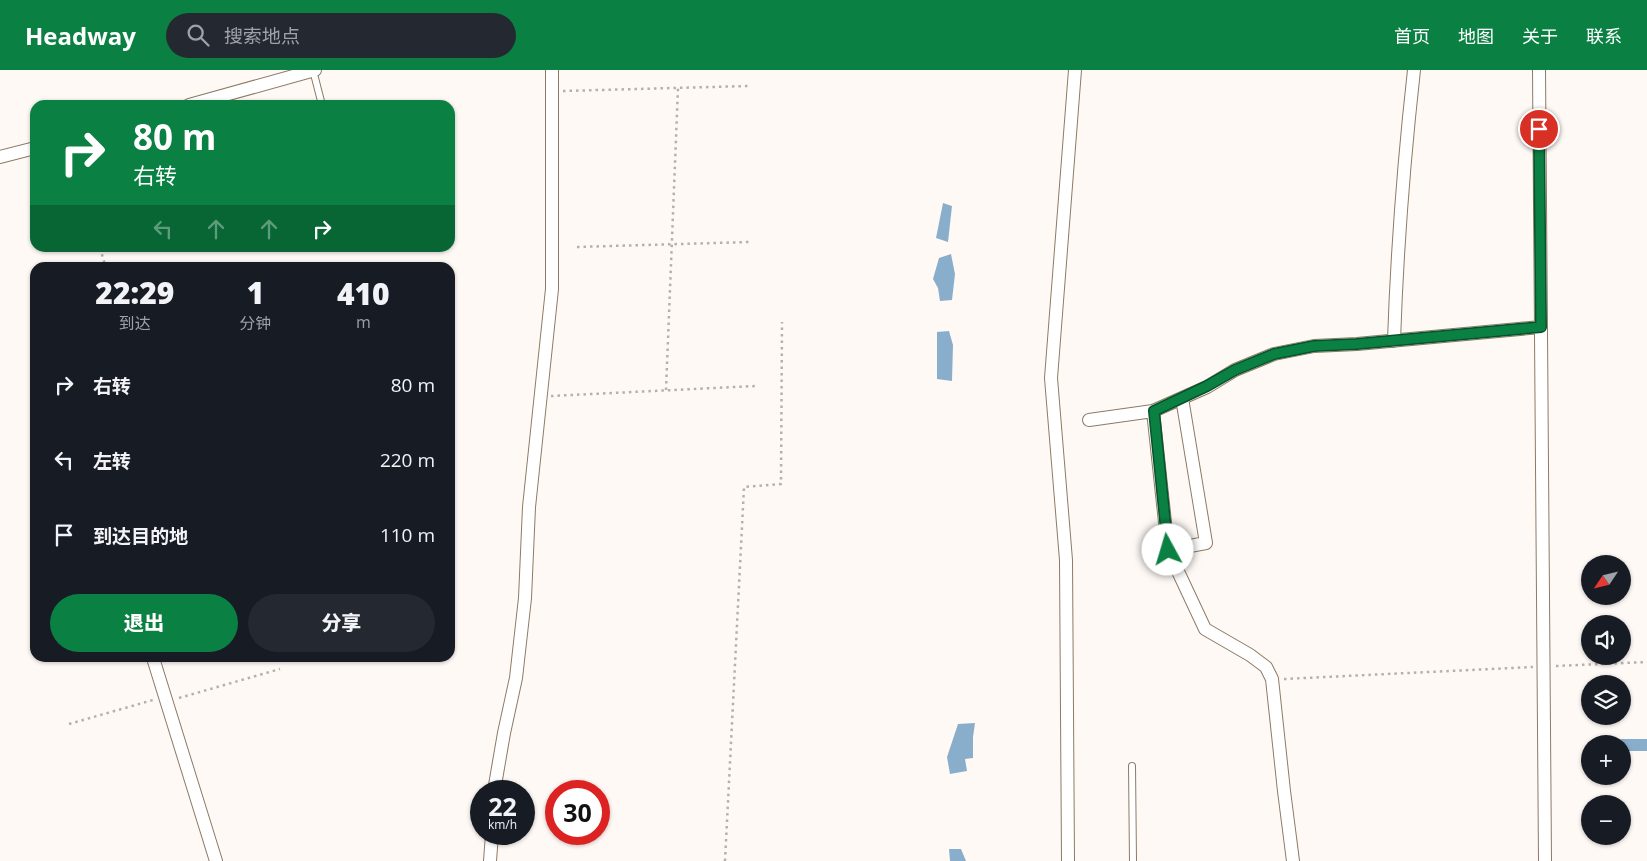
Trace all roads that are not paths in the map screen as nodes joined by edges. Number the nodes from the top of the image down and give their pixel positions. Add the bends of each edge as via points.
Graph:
1 (314, 70) edge
2 (552, 70) edge
3 (1075, 70) edge
4 (1414, 70) edge
5 (1539, 70) edge
6 (207, 100) edge
7 (321, 100) edge
8 (30, 149) edge
9 (0, 157) edge
10 (1541, 327) junction
11 (1394, 341) junction
12 (1182, 398) junction
13 (1154, 411) junction
14 (1089, 420) dead end
15 (1168, 550) junction
16 (154, 662) edge
17 (1132, 766) dead end
18 (496, 780) edge
19 (491, 845) edge
20 (216, 861) edge
21 (490, 861) edge
22 (1068, 861) edge
23 (1133, 861) edge
24 (1293, 861) edge
25 (1544, 861) edge

1 - 6 street
1 - 7 lane
2 - 18 street via 552,289 529,507 525,598 516,678
3 - 22 street via 1051,378 1066,560
4 - 11 street via 1397,252
5 - 10 street
8 - 9 street
10 - 11 street
10 - 25 street
11 - 12 street via 1314,346 1274,354
12 - 13 street
12 - 15 street via 1206,544
13 - 14 street
13 - 15 street
15 - 24 street via 1205,629 1250,655 1266,667 1272,679
16 - 20 street
17 - 23 lane
19 - 21 street

